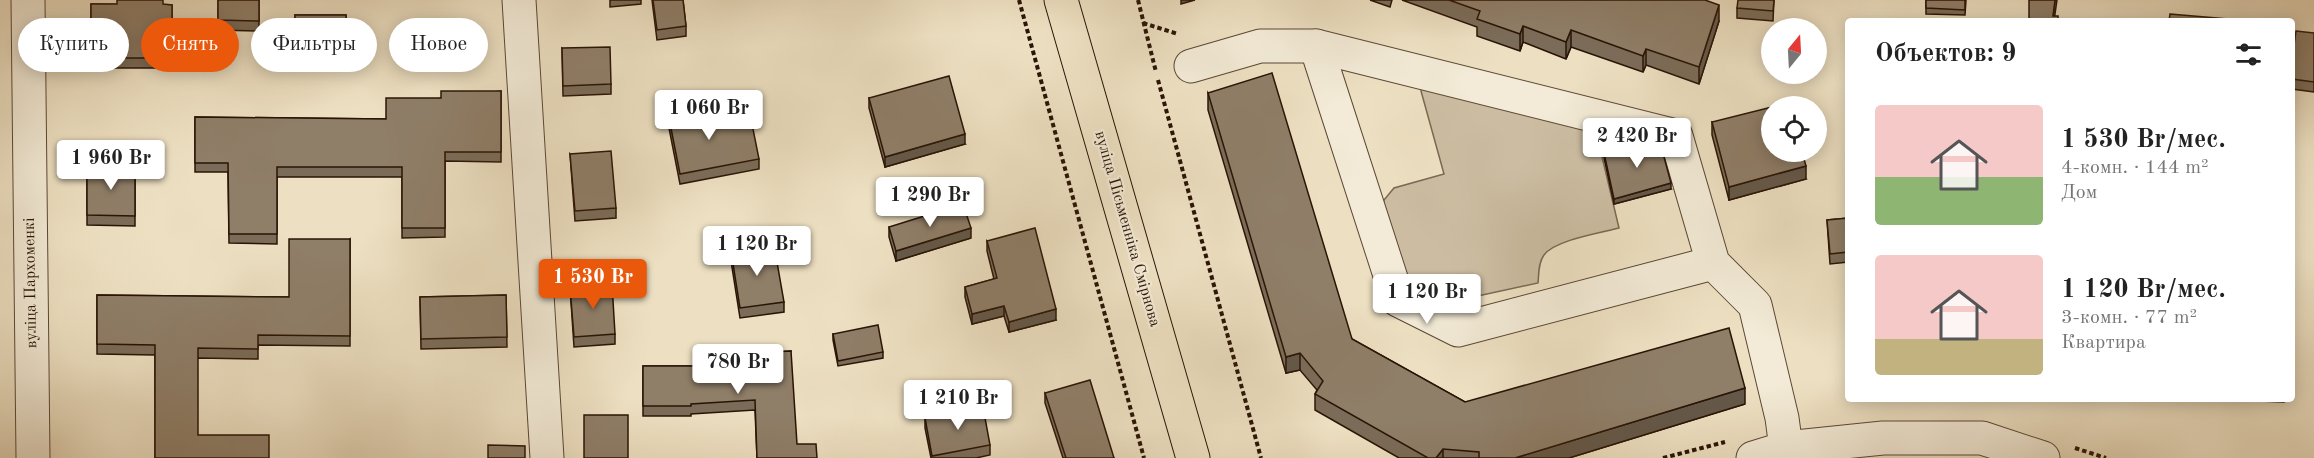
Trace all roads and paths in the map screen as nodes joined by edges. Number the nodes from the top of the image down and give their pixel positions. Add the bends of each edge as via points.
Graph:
1 (28, 0) edge
2 (519, 0) edge
3 (1019, 0) edge
4 (1061, 0) edge
5 (1138, 0) edge
6 (1316, 46) junction
7 (1191, 66) dead end
8 (1713, 262) junction
9 (1786, 448) junction
10 (33, 458) edge
11 (547, 458) edge
12 (1144, 458) edge
13 (1192, 458) edge
14 (1261, 458) edge
15 (1753, 458) edge
16 (2043, 458) edge

1 - 10 street, вуліца Пархоменкі
2 - 11 street
3 - 12 path
4 - 13 main road, вуліца Пісьменніка Смірнова
5 - 14 path
6 - 7 street via 1260,46
6 - 8 street via 1676,136
6 - 8 street via 1398,300 1458,330
8 - 9 street via 1755,305
9 - 15 street
9 - 16 street via 1883,438 1982,438

